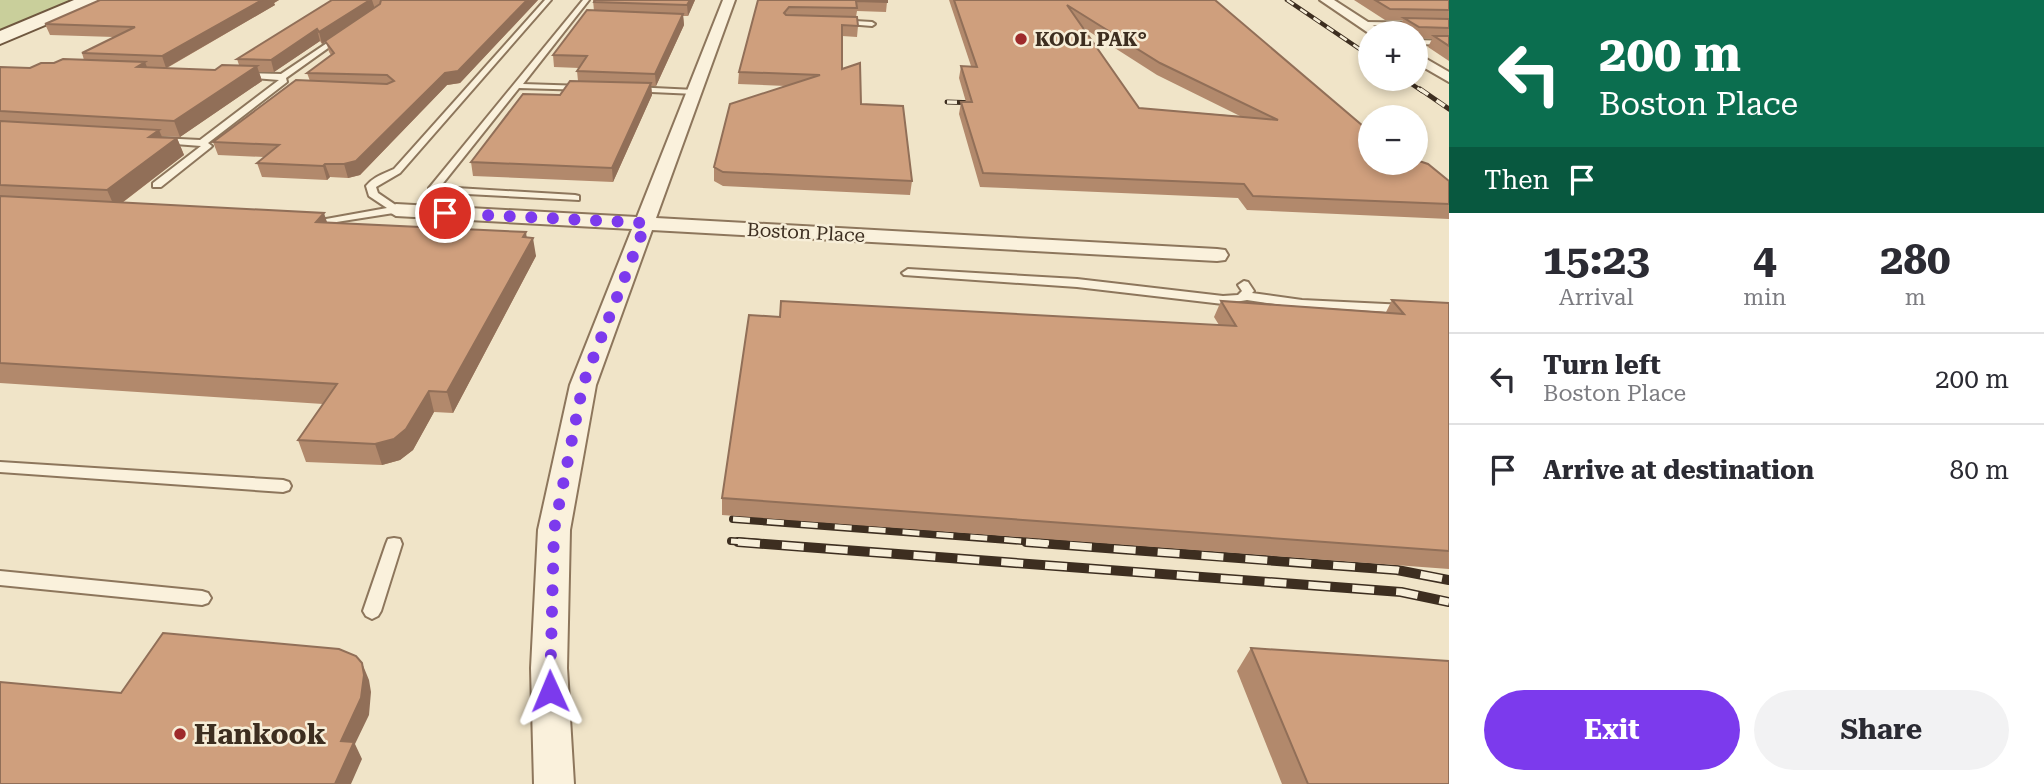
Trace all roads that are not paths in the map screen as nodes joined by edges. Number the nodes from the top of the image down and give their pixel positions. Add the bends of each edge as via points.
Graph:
1 (89, 0) edge
2 (548, 0) edge
3 (586, 0) edge
4 (729, 0) edge
5 (1326, 0) edge
6 (573, 16) junction
7 (585, 17) edge
8 (1358, 21) edge
9 (830, 22) edge
10 (872, 23) dead end
11 (1428, 25) edge
12 (1449, 25) edge
13 (345, 33) edge
14 (0, 38) edge
15 (1428, 42) edge
16 (1449, 43) edge
17 (1449, 51) edge
18 (1428, 53) edge
19 (1428, 58) edge
20 (238, 74) edge
21 (282, 77) junction
22 (1449, 78) edge
23 (516, 86) junction
24 (593, 88) edge
25 (617, 89) edge
26 (695, 92) junction
27 (145, 139) edge
28 (202, 143) junction
29 (157, 185) dead end
30 (575, 198) dead end
31 (396, 210) junction
32 (297, 223) edge
33 (646, 223) junction
34 (1217, 255) dead end
35 (908, 272) dead end
36 (1424, 310) edge
37 (0, 467) edge
38 (283, 486) dead end
39 (394, 544) dead end
40 (0, 579) edge
41 (202, 598) dead end
42 (372, 611) dead end
43 (554, 784) edge

1 - 14 main road
2 - 31 lane via 397,171 370,186 373,194
3 - 6 lane
4 - 26 street
5 - 8 street
6 - 7 lane
6 - 23 lane
9 - 10 lane
11 - 12 lane
13 - 21 lane
15 - 16 lane
17 - 18 lane
19 - 22 street
20 - 21 lane
21 - 28 lane via 284,82
23 - 24 lane
23 - 30 lane via 433,191
25 - 26 lane
26 - 33 street
27 - 28 lane
28 - 29 lane via 207,144 204,150
31 - 32 lane via 324,224
31 - 33 street, Boston Place
33 - 34 street, Boston Place
33 - 43 street via 583,384 554,530 549,668
35 - 36 lane via 1077,283 1223,300 1244,291 1302,304
37 - 38 lane
39 - 42 lane
40 - 41 lane

